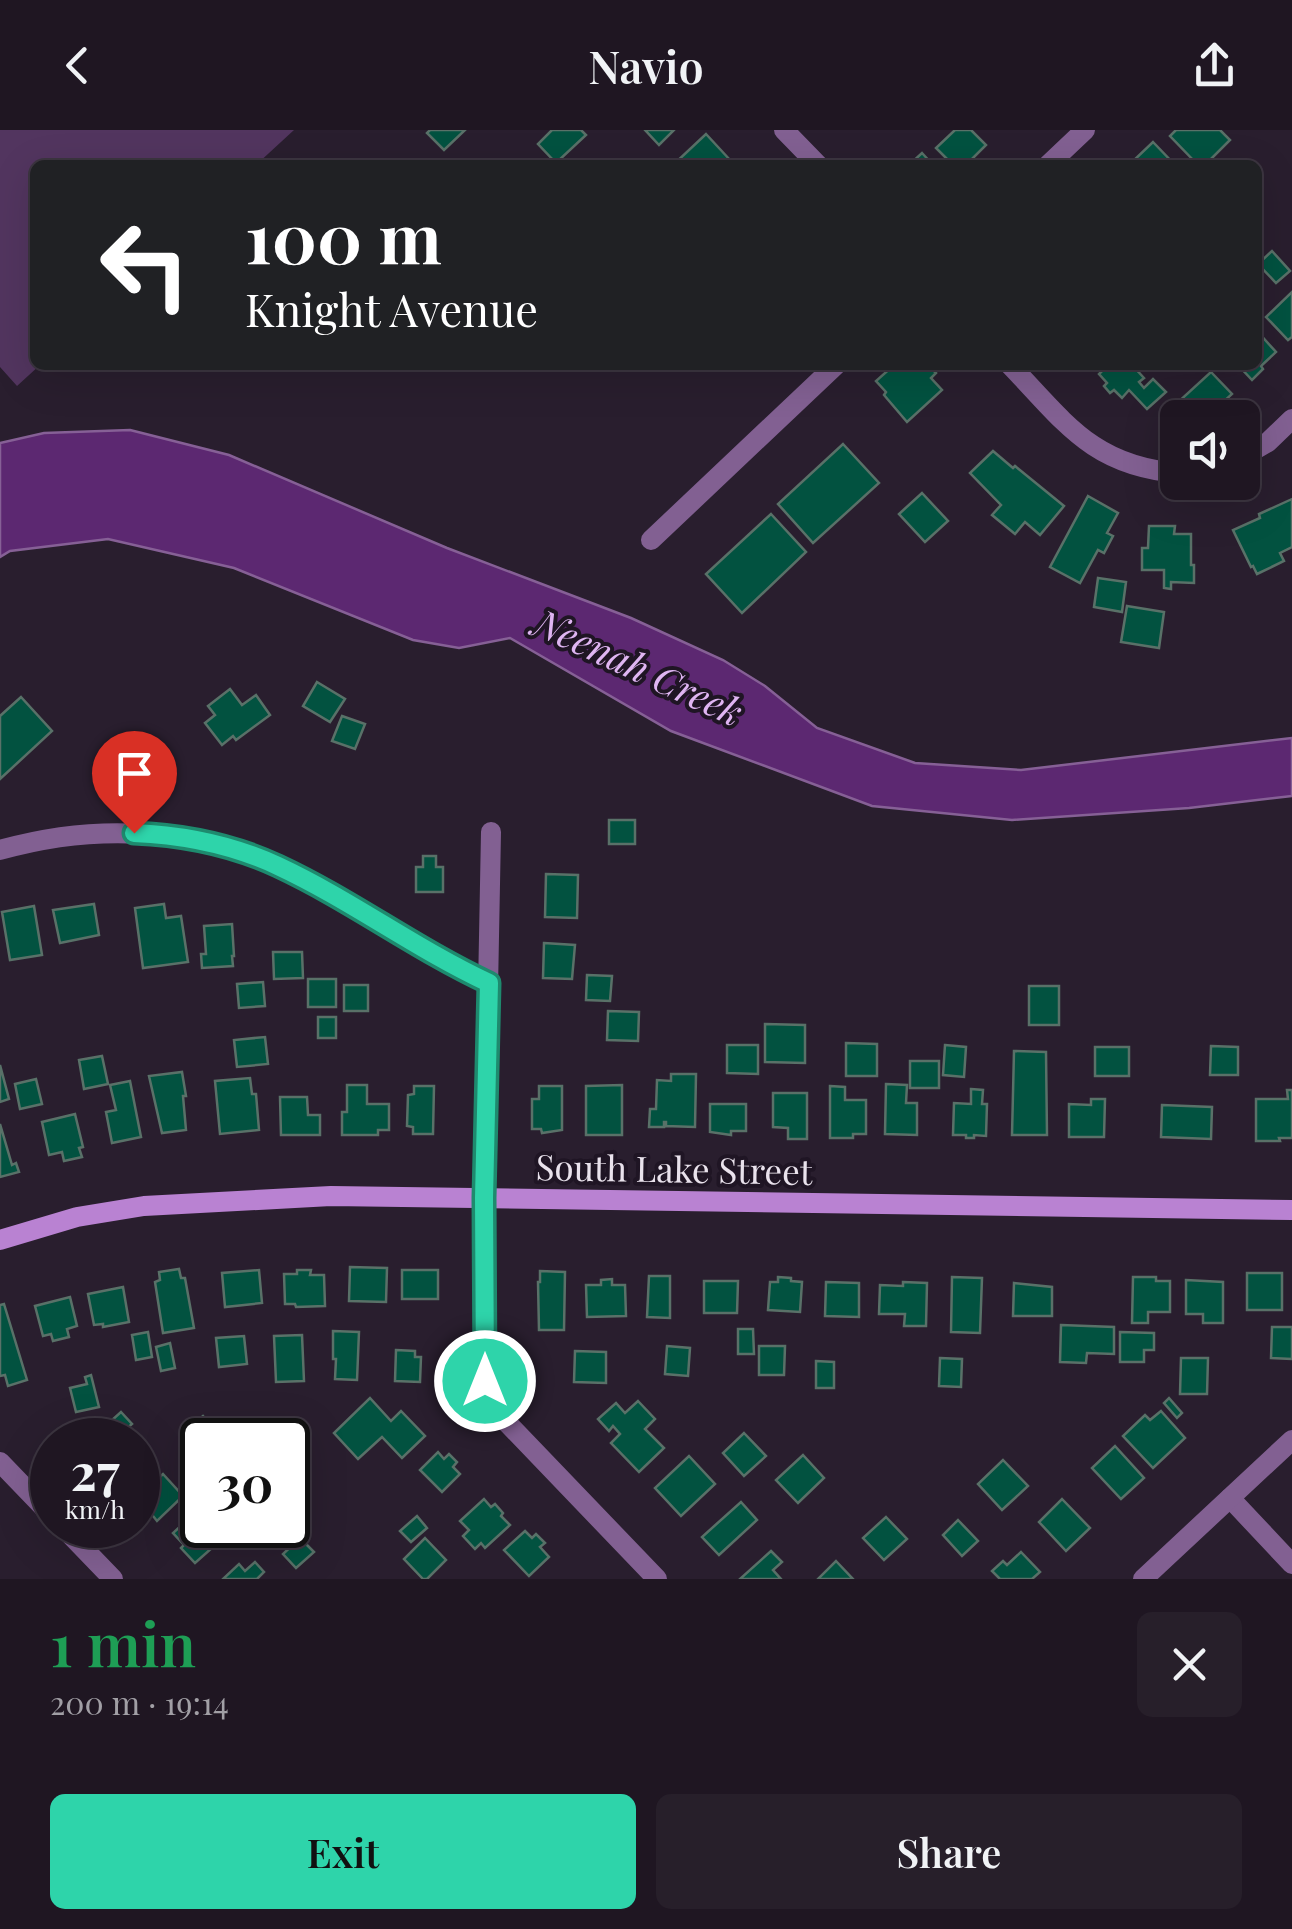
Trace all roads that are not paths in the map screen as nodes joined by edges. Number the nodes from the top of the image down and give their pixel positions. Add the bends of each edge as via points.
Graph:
1 (784, 130) edge
2 (1085, 130) edge
3 (813, 160) edge
4 (1053, 160) edge
5 (831, 370) edge
6 (1015, 370) edge
7 (1292, 418) edge
8 (1260, 447) edge
9 (1160, 471) edge
10 (651, 540) dead end
11 (491, 832) dead end
12 (0, 850) edge
13 (489, 983) junction
14 (484, 1198) junction
15 (1292, 1210) edge
16 (0, 1240) edge
17 (1292, 1440) edge
18 (0, 1462) edge
19 (30, 1493) edge
20 (1230, 1498) junction
21 (83, 1548) edge
22 (1292, 1564) edge
23 (112, 1579) edge
24 (657, 1579) edge
25 (1143, 1579) edge

1 - 3 street
2 - 4 street
5 - 10 street
6 - 9 street via 1092,447
7 - 8 street
11 - 13 street
12 - 13 street via 114,832 236,850 312,883
13 - 14 street
14 - 15 street, South Lake Street
14 - 16 street, South Lake Street via 331,1196 144,1206
14 - 24 street via 486,1394
17 - 20 street
18 - 19 street
20 - 22 street
20 - 25 street
21 - 23 street

